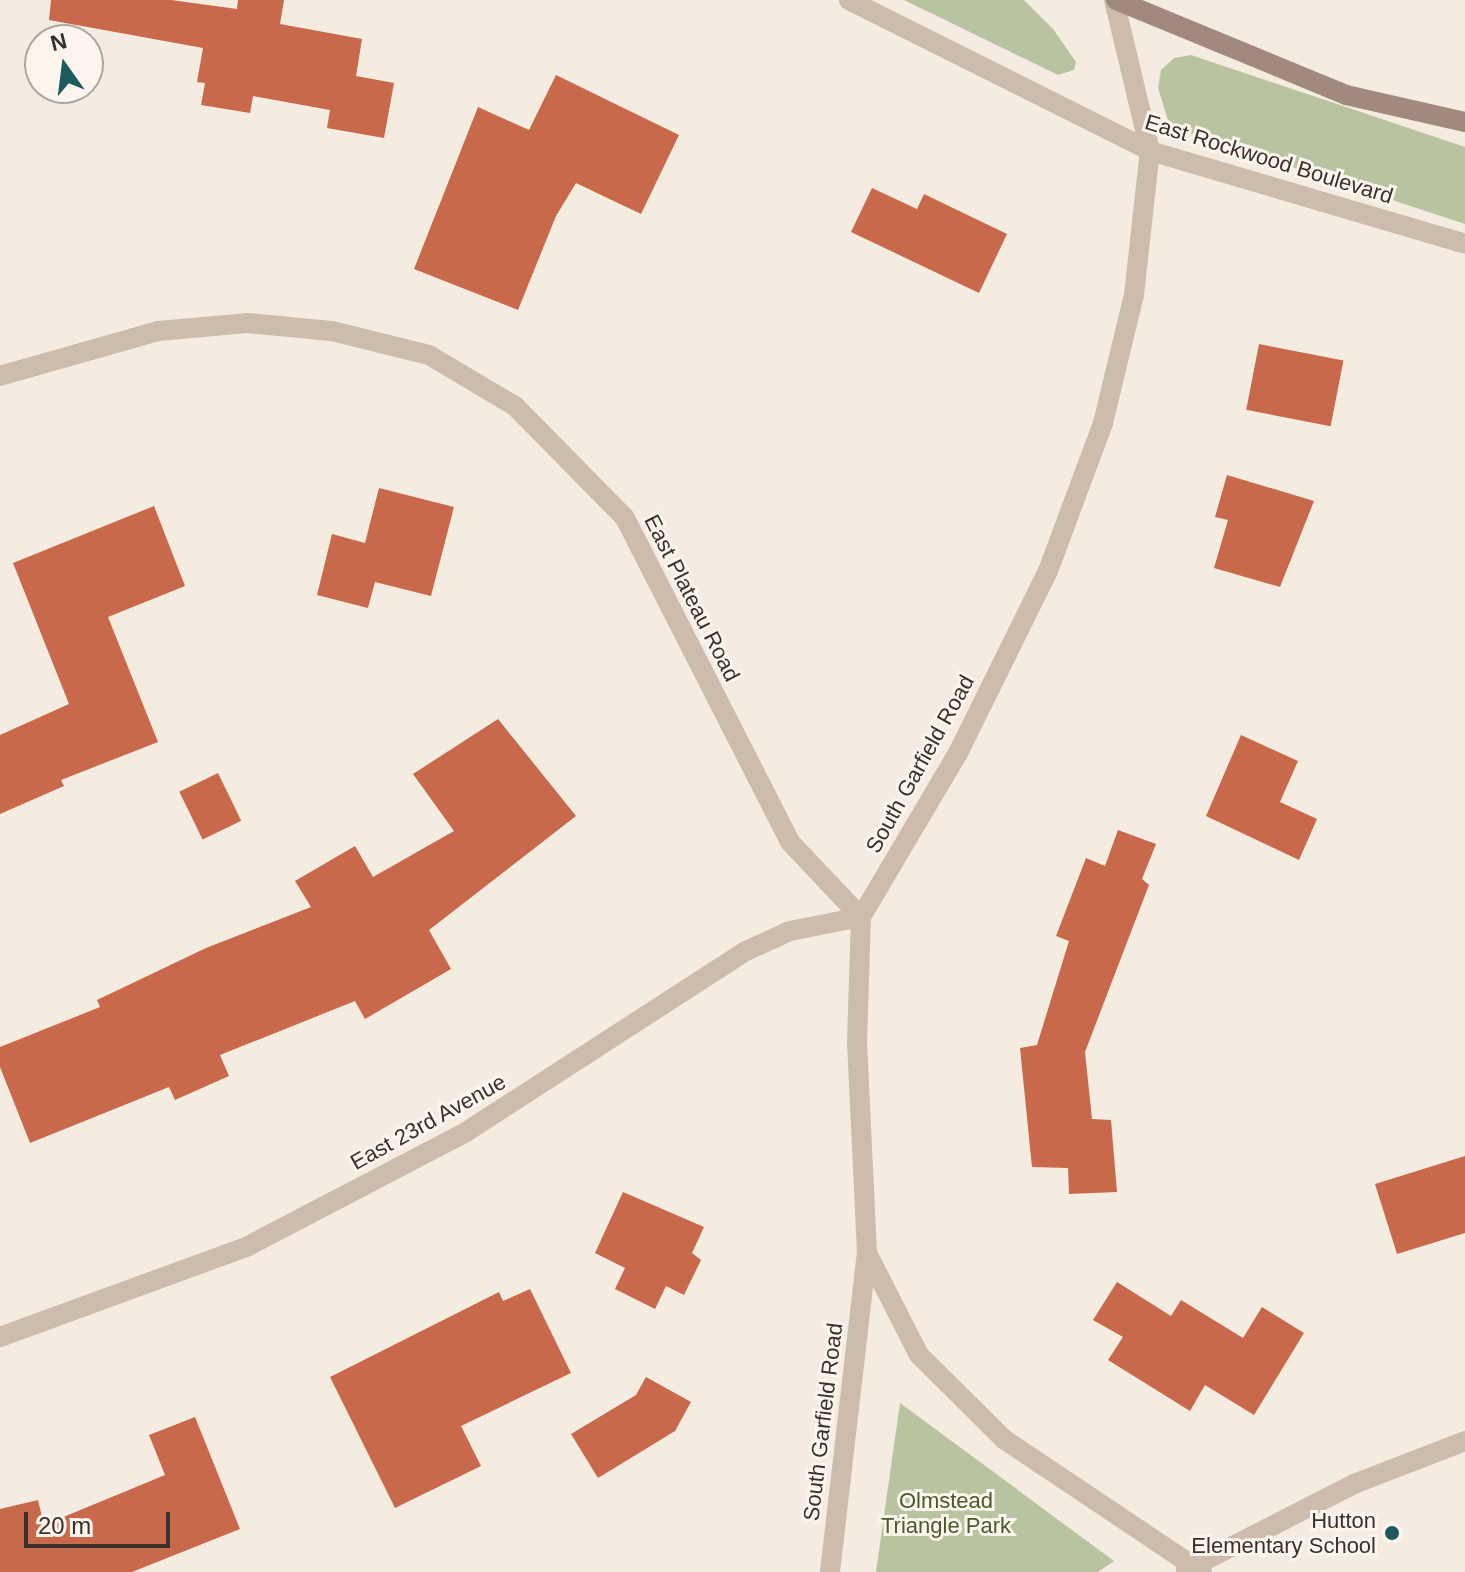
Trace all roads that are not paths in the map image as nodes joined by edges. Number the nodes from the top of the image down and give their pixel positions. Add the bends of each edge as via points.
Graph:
1 (849, 0) edge
2 (1115, 0) edge
3 (1465, 122) edge
4 (1150, 151) junction
5 (1465, 244) edge
6 (0, 376) edge
7 (861, 917) junction
8 (867, 1253) junction
9 (0, 1337) edge
10 (1465, 1441) edge
11 (1193, 1570) edge
12 (830, 1572) edge

1 - 4 street, East Rockwood Boulevard
2 - 3 street via 1346,95
2 - 4 street, South Garfield Road
4 - 5 street, East Rockwood Boulevard
4 - 7 street, South Garfield Road via 1134,295 1103,423 1054,556 958,753
6 - 7 street, East Plateau Road via 158,331 247,323 332,331 429,355 515,406 625,518 790,842
7 - 8 street, South Garfield Road via 857,1043
7 - 9 street, East 23rd Avenue via 790,931 746,951 466,1132 248,1246
8 - 11 street via 919,1355 1005,1440
8 - 12 street, South Garfield Road
10 - 11 street via 1354,1484

